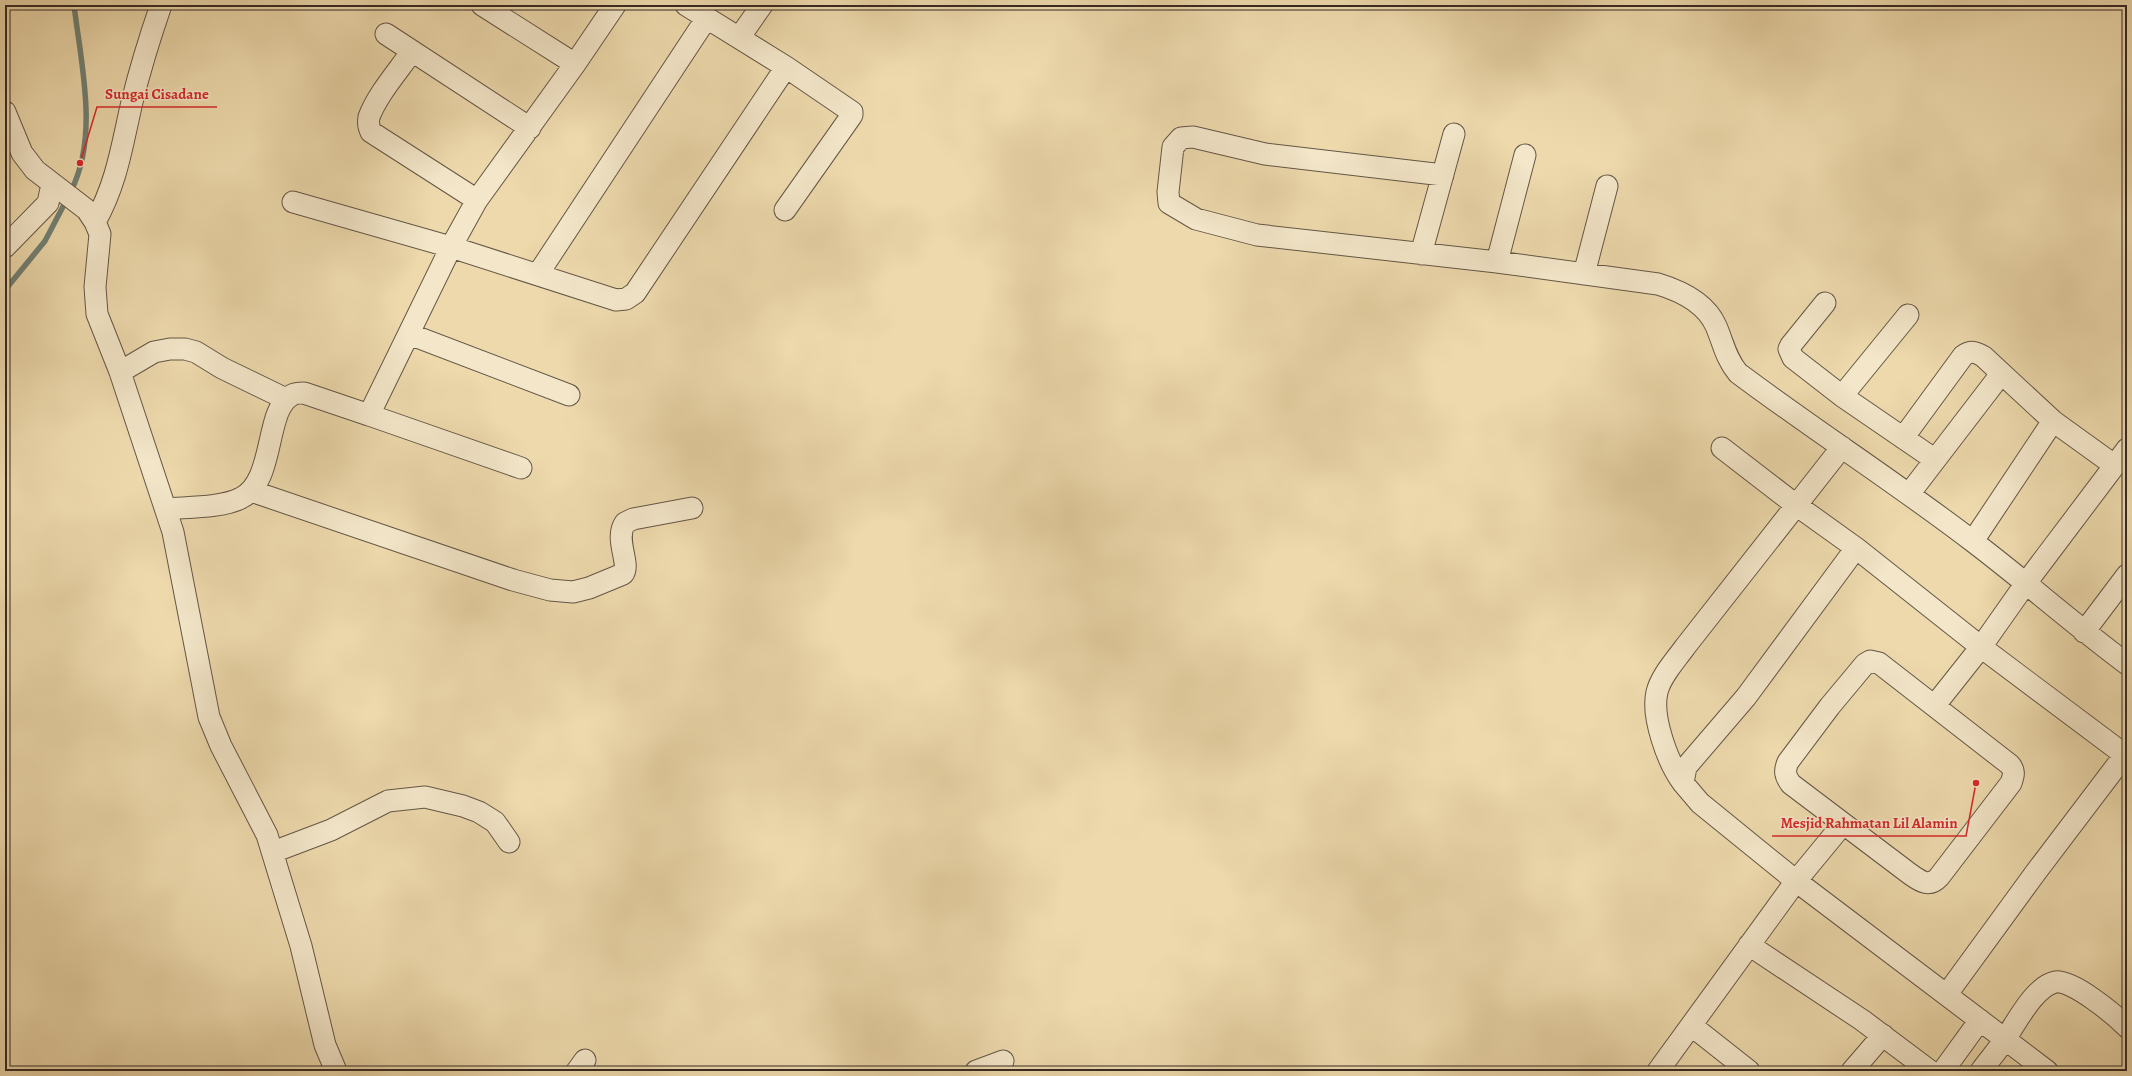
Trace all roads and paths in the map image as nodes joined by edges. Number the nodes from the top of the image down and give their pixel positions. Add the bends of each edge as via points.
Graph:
1 (161, 5) edge
2 (482, 5) edge
3 (615, 5) edge
4 (686, 5) edge
5 (762, 5) edge
6 (706, 19) junction
7 (386, 34) dead end
8 (739, 38) junction
9 (412, 51) junction
10 (575, 64) junction
11 (786, 67) junction
12 (5, 112) edge
13 (530, 128) junction
14 (1454, 134) dead end
15 (1525, 156) dead end
16 (1443, 175) junction
17 (54, 185) junction
18 (1607, 186) dead end
19 (477, 200) junction
20 (293, 202) dead end
21 (785, 210) dead end
22 (91, 216) junction
23 (5, 247) edge
24 (451, 247) junction
25 (1421, 254) junction
26 (1497, 262) junction
27 (538, 274) junction
28 (1584, 274) junction
29 (1825, 303) dead end
30 (1908, 314) dead end
31 (409, 334) junction
32 (120, 372) junction
33 (2001, 374) junction
34 (569, 395) dead end
35 (1842, 396) junction
36 (286, 399) junction
37 (369, 415) junction
38 (2053, 421) junction
39 (1903, 438) junction
40 (1842, 447) junction
41 (1722, 448) dead end
42 (2120, 457) edge
43 (1934, 459) junction
44 (521, 468) dead end
45 (251, 491) junction
46 (1909, 494) junction
47 (1796, 505) junction
48 (692, 508) dead end
49 (166, 509) junction
50 (1972, 541) junction
51 (1856, 548) junction
52 (2127, 575) edge
53 (2026, 583) junction
54 (2084, 632) junction
55 (1981, 648) junction
56 (2127, 664) edge
57 (1935, 705) junction
58 (2126, 754) edge
59 (1683, 783) junction
60 (1843, 824) junction
61 (509, 842) dead end
62 (273, 852) junction
63 (1796, 881) junction
64 (1749, 945) junction
65 (1947, 994) junction
66 (1980, 1020) junction
67 (1692, 1026) junction
68 (2127, 1027) edge
69 (1883, 1035) junction
70 (2004, 1040) junction
71 (1003, 1061) dead end
72 (336, 1071) edge
73 (976, 1071) edge
74 (1658, 1071) edge
75 (1749, 1071) edge
76 (1852, 1071) edge
77 (1930, 1071) edge
78 (1943, 1071) edge
79 (1981, 1071) edge
80 (2047, 1071) edge

1 - 22 street via 142,63 120,159 104,206
2 - 10 street
3 - 10 street
4 - 6 street
5 - 8 street
6 - 8 street
6 - 27 street
7 - 9 street
8 - 11 street
9 - 13 street
9 - 19 street via 369,118 371,132
10 - 13 street
11 - 21 street via 849,108 852,115
11 - 27 street via 635,293 626,299 616,300
12 - 17 street via 22,153 35,170
13 - 19 street
14 - 16 street
15 - 26 street
16 - 25 street
16 - 25 street via 1265,154 1193,137 1181,138 1173,147 1169,203 1196,220 1258,235
17 - 22 street
17 - 23 street via 48,203
18 - 28 street
19 - 24 street
20 - 24 street
22 - 32 street via 100,234 95,287 97,314
24 - 27 street
24 - 31 street
25 - 26 street
26 - 28 street
28 - 40 street via 1658,284 1675,289 1690,298 1710,315 1729,362 1738,373
29 - 35 street via 1789,349 1793,358
30 - 35 street
31 - 34 street
31 - 37 street
32 - 36 street via 154,352 170,348 184,349 196,352 222,368
32 - 49 street via 146,456
33 - 38 street
33 - 39 street via 1977,353 1968,352
33 - 43 street
35 - 39 street
36 - 37 street via 293,394 304,393
36 - 45 street via 280,409 262,470
37 - 44 street
38 - 42 street
38 - 50 street
39 - 43 street
40 - 46 street
40 - 47 street
41 - 47 street
42 - 53 street
43 - 46 street
45 - 48 street via 513,580 562,592 589,588 623,574 625,568 620,533 625,523 633,519
45 - 49 street via 242,498 227,503
46 - 50 street
47 - 51 street
47 - 59 street via 1685,647 1661,682 1656,700 1658,722 1673,768
49 - 62 street via 178,554 209,717 220,746 260,820
50 - 53 street
51 - 55 street
51 - 59 street via 1746,696 1686,767
52 - 54 street
53 - 54 street
53 - 55 street
54 - 56 street
55 - 57 street
55 - 58 street
57 - 60 street via 1879,663 1870,661 1864,664 1830,706 1788,762 1785,772 1791,784
57 - 60 street via 2009,764 2014,773 2011,783 1939,877 1930,883 1920,881
58 - 65 street
59 - 63 street via 1700,803
60 - 63 street
61 - 62 street via 495,822 479,812 425,797 388,801 331,830
62 - 72 street via 301,946 325,1045
63 - 64 street
63 - 65 street
64 - 67 street
64 - 69 street
65 - 66 street
66 - 70 street
66 - 78 street
67 - 74 street
67 - 75 street
68 - 70 street via 2085,995 2065,983 2056,982 2038,993
69 - 76 street
69 - 77 street
70 - 79 street
70 - 80 street
71 - 73 street

